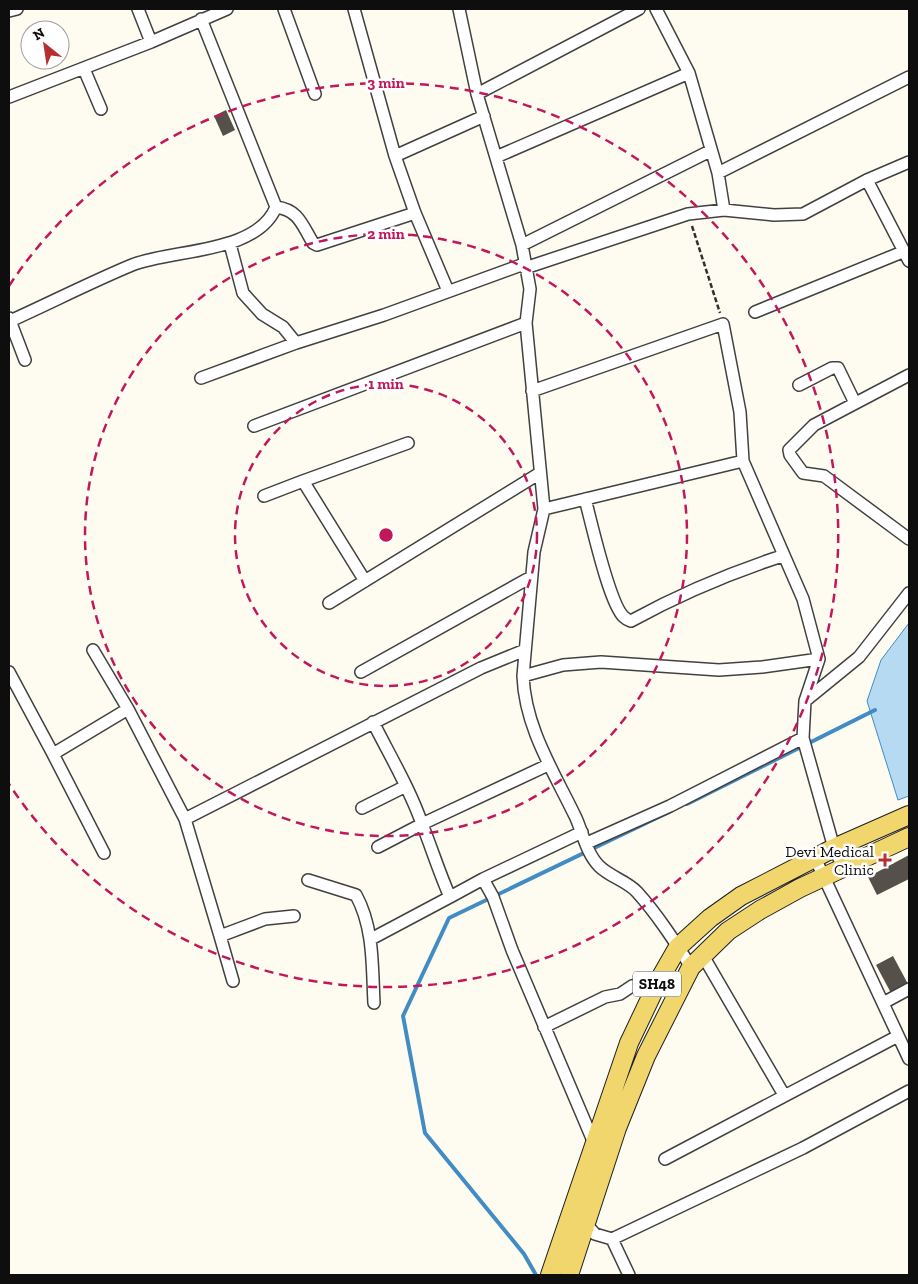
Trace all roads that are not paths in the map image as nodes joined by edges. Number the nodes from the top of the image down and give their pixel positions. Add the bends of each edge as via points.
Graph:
1 (17, 9) edge
2 (138, 9) edge
3 (227, 9) edge
4 (284, 9) edge
5 (354, 9) edge
6 (459, 9) edge
7 (640, 9) edge
8 (656, 9) edge
9 (9, 11) edge
10 (201, 19) junction
11 (151, 42) junction
12 (84, 69) junction
13 (689, 73) junction
14 (909, 77) edge
15 (315, 94) dead end
16 (477, 94) junction
17 (9, 97) edge
18 (101, 109) dead end
19 (484, 116) junction
20 (710, 151) junction
21 (395, 156) junction
22 (496, 158) junction
23 (909, 162) edge
24 (718, 174) junction
25 (867, 180) junction
26 (276, 208) junction
27 (724, 210) junction
28 (415, 213) junction
29 (230, 244) junction
30 (522, 245) junction
31 (907, 256) edge
32 (524, 266) junction
33 (448, 291) junction
34 (755, 312) dead end
35 (9, 320) edge
36 (526, 323) junction
37 (296, 343) junction
38 (25, 360) dead end
39 (909, 375) edge
40 (201, 378) dead end
41 (799, 385) dead end
42 (532, 391) junction
43 (855, 403) junction
44 (254, 426) dead end
45 (408, 443) dead end
46 (743, 461) junction
47 (540, 473) junction
48 (303, 481) junction
49 (264, 496) dead end
50 (585, 498) junction
51 (544, 509) junction
52 (909, 539) edge
53 (782, 556) junction
54 (531, 577) junction
55 (366, 581) junction
56 (909, 594) edge
57 (329, 603) dead end
58 (93, 650) dead end
59 (525, 650) junction
60 (819, 659) junction
61 (9, 672) edge
62 (361, 672) dead end
63 (523, 676) junction
64 (805, 700) junction
65 (128, 709) junction
66 (373, 722) junction
67 (803, 738) junction
68 (53, 754) junction
69 (548, 765) junction
70 (406, 786) junction
71 (362, 808) dead end
72 (909, 815) edge
73 (184, 819) junction
74 (422, 824) junction
75 (909, 837) edge
76 (585, 838) junction
77 (378, 847) dead end
78 (834, 848) junction
79 (104, 853) dead end
80 (815, 858) junction
81 (844, 869) junction
82 (824, 878) junction
83 (483, 879) junction
84 (308, 880) dead end
85 (450, 897) junction
86 (294, 916) dead end
87 (220, 936) junction
88 (371, 939) junction
89 (678, 947) junction
90 (696, 960) junction
91 (233, 981) dead end
92 (658, 982) junction
93 (909, 990) edge
94 (374, 1003) dead end
95 (883, 1003) junction
96 (544, 1026) junction
97 (898, 1036) junction
98 (909, 1059) edge
99 (784, 1095) junction
100 (908, 1095) edge
101 (594, 1143) junction
102 (664, 1159) dead end
103 (586, 1224) junction
104 (612, 1239) junction
105 (550, 1275) edge
106 (569, 1275) edge
107 (630, 1275) edge

1 - 9 street
2 - 11 street
3 - 10 street
4 - 15 street
5 - 21 street
6 - 16 street
7 - 16 street
8 - 13 street
10 - 11 street
10 - 26 street
11 - 12 street
12 - 17 street
12 - 18 street
13 - 20 street
13 - 22 street
14 - 24 street
16 - 19 street
19 - 21 street
19 - 22 street
20 - 24 street
20 - 30 street
21 - 28 street
22 - 30 street
23 - 25 street
24 - 27 street
25 - 27 street via 803,214
25 - 31 street
26 - 28 street via 295,213 316,245
26 - 29 street via 266,223
27 - 32 street via 688,214
28 - 33 street
29 - 35 street via 134,264
29 - 37 street via 243,293 262,314 283,327
30 - 32 street
31 - 34 street
32 - 33 street
32 - 36 street via 530,290
33 - 37 street
35 - 38 street
36 - 42 street
36 - 44 street
37 - 40 street
39 - 43 street
41 - 43 street via 838,368
42 - 46 street via 724,324 740,412
42 - 47 street
43 - 52 street via 814,425 790,450 790,455 802,473 824,476
45 - 48 street
46 - 50 street
46 - 53 street
47 - 51 street
47 - 55 street
48 - 49 street
48 - 55 street
50 - 51 street
50 - 53 street via 601,562 619,610 631,621 716,580
51 - 54 street
53 - 60 street via 803,599
54 - 59 street
54 - 62 street
55 - 57 street
56 - 64 street via 859,657
58 - 65 street
59 - 63 street
59 - 66 street
60 - 63 street via 719,670 601,662 564,664
60 - 64 street
61 - 68 street
63 - 69 street via 530,721
64 - 67 street
65 - 68 street
65 - 73 street
66 - 70 street
66 - 73 street
67 - 76 street via 670,806
67 - 78 street
68 - 79 street
69 - 74 street
69 - 76 street
70 - 71 street
70 - 74 street
72 - 78 main road, SH48
73 - 87 street
74 - 77 street
74 - 85 street
75 - 81 main road, SH48
76 - 83 street
76 - 89 street via 599,866 636,891
78 - 80 main road, SH48
78 - 81 street
80 - 82 street
80 - 89 main road, SH48 via 742,896 710,918
81 - 82 main road, SH48
82 - 90 main road, SH48 via 760,910 728,931
82 - 95 street
83 - 85 street
83 - 96 street
84 - 88 street via 356,895
85 - 88 street
86 - 87 street via 265,919
87 - 91 street
88 - 94 street
89 - 90 street
89 - 92 main road, SH48
90 - 99 street
90 - 103 main road, SH48 via 646,1056 617,1128
92 - 96 street via 632,986
92 - 101 main road, SH48 via 629,1043
93 - 95 street
95 - 97 street
96 - 101 street
97 - 98 street
97 - 99 street
99 - 102 street
100 - 104 street
101 - 105 main road, SH48
103 - 104 street via 595,1234
103 - 106 main road, SH48
104 - 107 street

